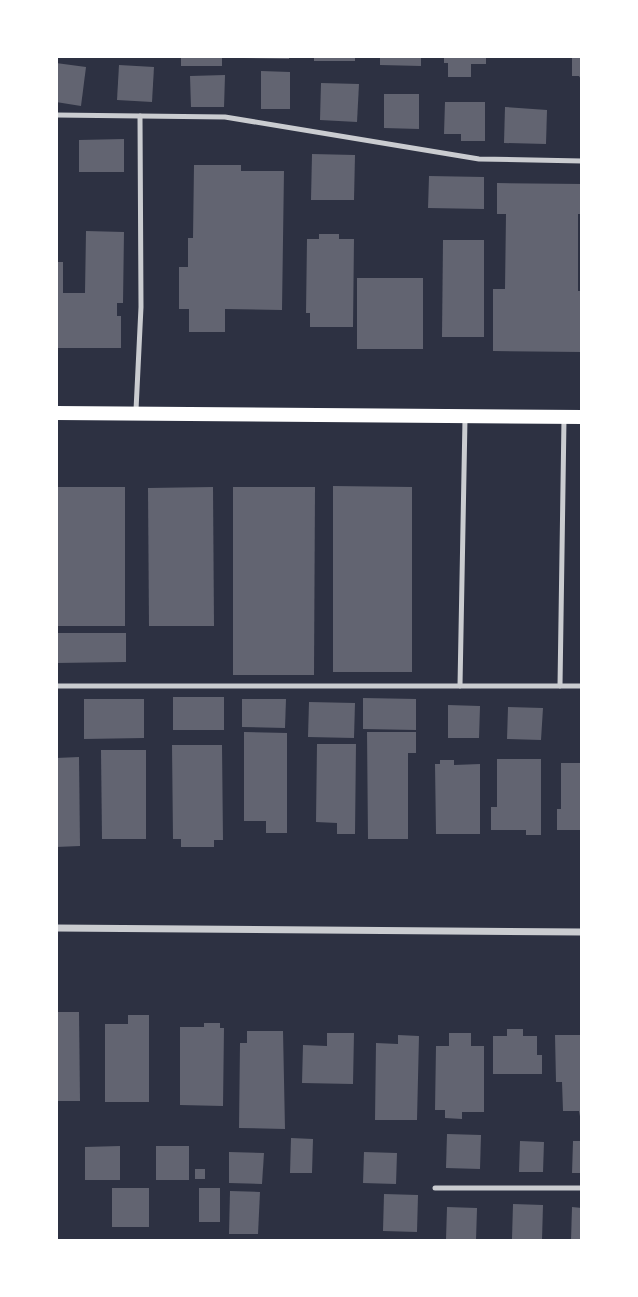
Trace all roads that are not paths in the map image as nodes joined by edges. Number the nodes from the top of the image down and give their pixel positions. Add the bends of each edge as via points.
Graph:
1 (56, 115) edge
2 (140, 116) junction
3 (582, 161) edge
4 (56, 413) edge
5 (136, 413) junction
6 (466, 415) junction
7 (564, 417) junction
8 (582, 417) edge
9 (56, 686) edge
10 (460, 686) junction
11 (560, 686) junction
12 (582, 686) edge
13 (56, 928) edge
14 (582, 932) edge
15 (435, 1188) dead end
16 (582, 1188) edge

1 - 2 lane
2 - 3 lane via 225,117 479,159
2 - 5 lane via 141,307
4 - 5 main road
5 - 6 main road
6 - 7 main road
6 - 10 lane
7 - 8 main road
7 - 11 lane
9 - 10 lane
10 - 11 lane
11 - 12 lane
13 - 14 street
15 - 16 lane

